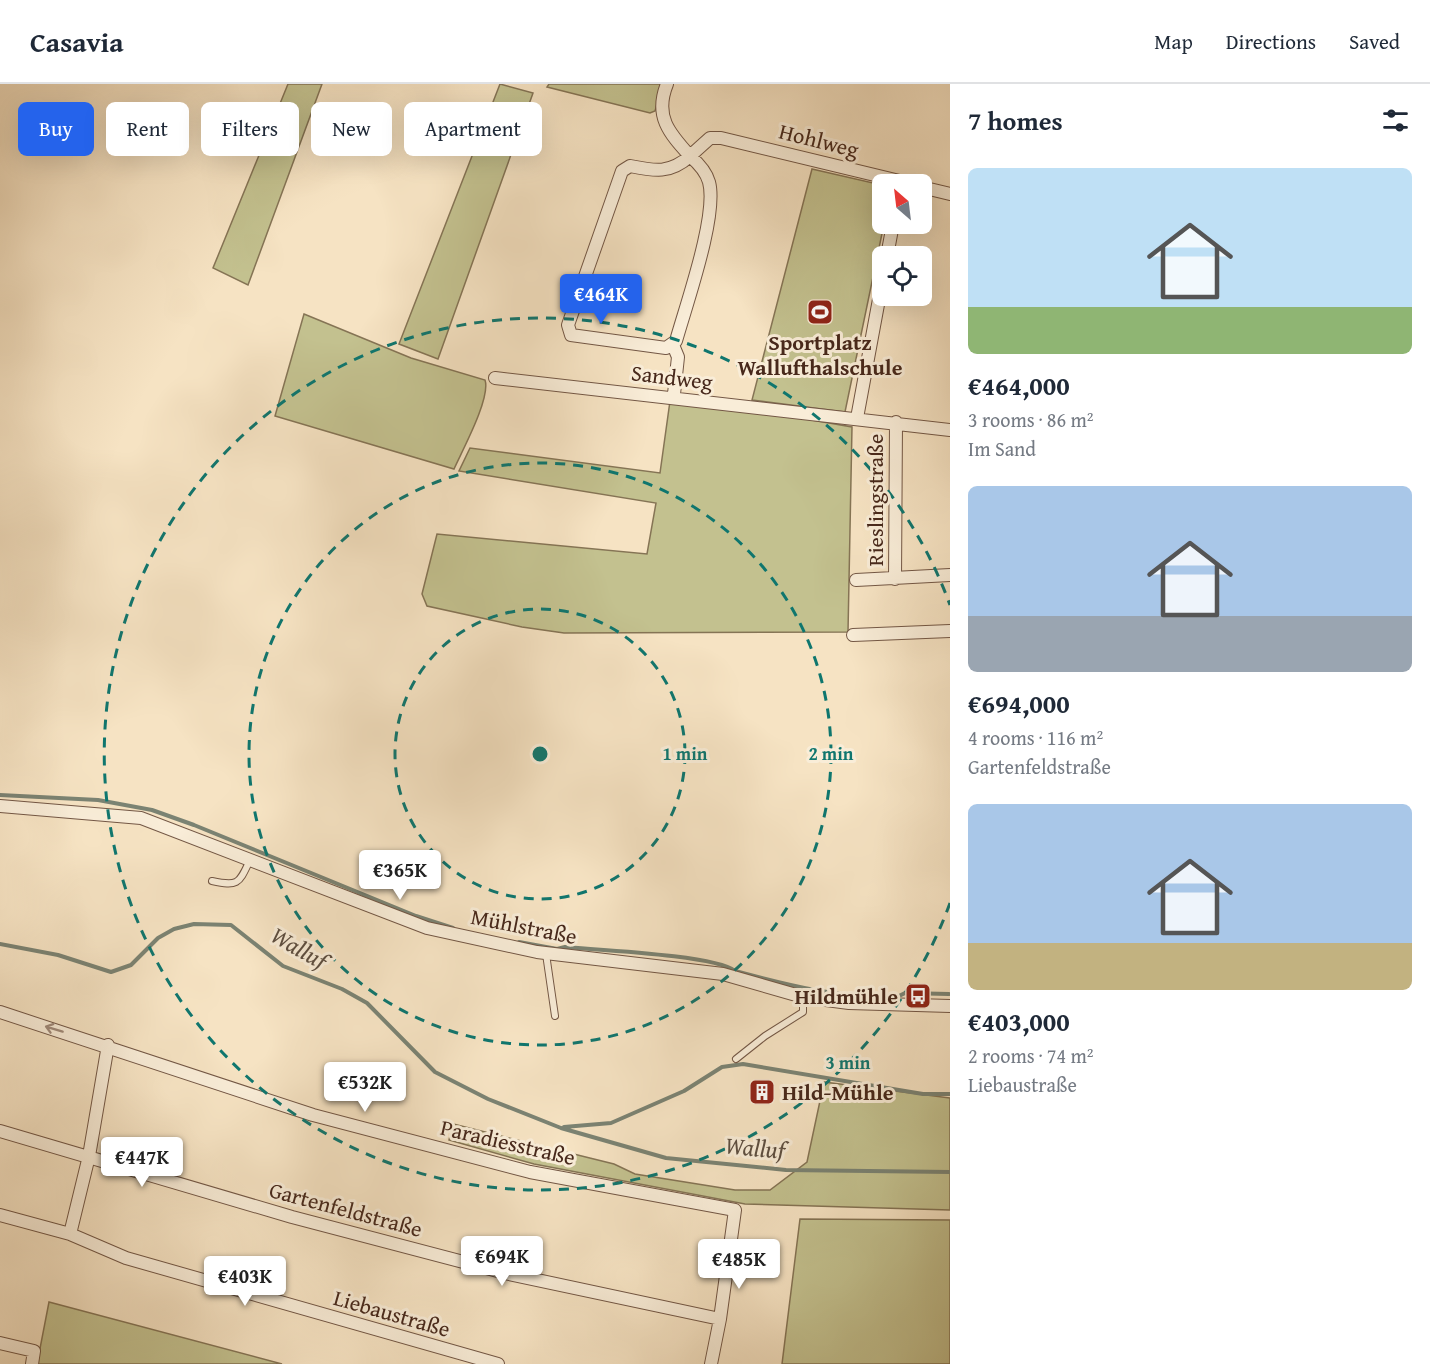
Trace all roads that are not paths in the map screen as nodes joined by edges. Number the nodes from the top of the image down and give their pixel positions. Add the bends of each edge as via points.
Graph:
1 (666, 84) edge
2 (690, 156) junction
3 (872, 176) edge
4 (932, 190) edge
5 (950, 194) edge
6 (878, 306) edge
7 (673, 345) junction
8 (495, 378) dead end
9 (674, 394) dead end
10 (857, 418) junction
11 (896, 422) junction
12 (950, 430) edge
13 (950, 575) edge
14 (895, 579) junction
15 (856, 580) dead end
16 (950, 631) edge
17 (853, 635) dead end
18 (0, 806) edge
19 (250, 859) junction
20 (212, 881) dead end
21 (546, 954) junction
22 (803, 997) junction
23 (950, 1006) edge
24 (0, 1012) edge
25 (555, 1016) dead end
26 (108, 1046) junction
27 (736, 1059) dead end
28 (0, 1131) edge
29 (88, 1156) junction
30 (0, 1215) edge
31 (70, 1234) junction
32 (720, 1319) junction
33 (0, 1343) edge
34 (32, 1364) edge
35 (498, 1364) edge
36 (711, 1364) edge

1 - 2 street via 661,98 664,122
2 - 3 street, Hohlweg via 703,142 716,137
2 - 7 street via 709,180 707,225
2 - 7 street via 667,171 630,166 622,171 568,325 571,335 576,337 666,348
4 - 5 street
6 - 10 street
7 - 9 street via 678,357
8 - 10 street, Sandweg
10 - 11 street, Sandweg
11 - 12 street, Sandweg
11 - 14 street, Rieslingstraße
13 - 14 street, Rieslingstraße
14 - 15 street, Rieslingstraße
16 - 17 street
18 - 19 street, Mühlstraße via 141,818
19 - 20 lane via 235,884
19 - 21 street, Mühlstraße via 427,928
21 - 22 street, Mühlstraße via 723,974
21 - 25 lane
22 - 23 street, Mühlstraße via 849,1003
22 - 27 lane via 803,1012
26 -> 24 street, Paradiesstraße
26 - 29 street
26 - 32 street, Paradiesstraße via 313,1115 530,1172 735,1210
28 - 29 street, Gartenfeldstraße
29 - 31 street
29 - 32 street, Gartenfeldstraße via 292,1217 509,1274
30 - 31 street, Liebaustraße
31 - 35 street, Liebaustraße via 126,1258
32 - 36 street
33 - 34 street via 34,1351

